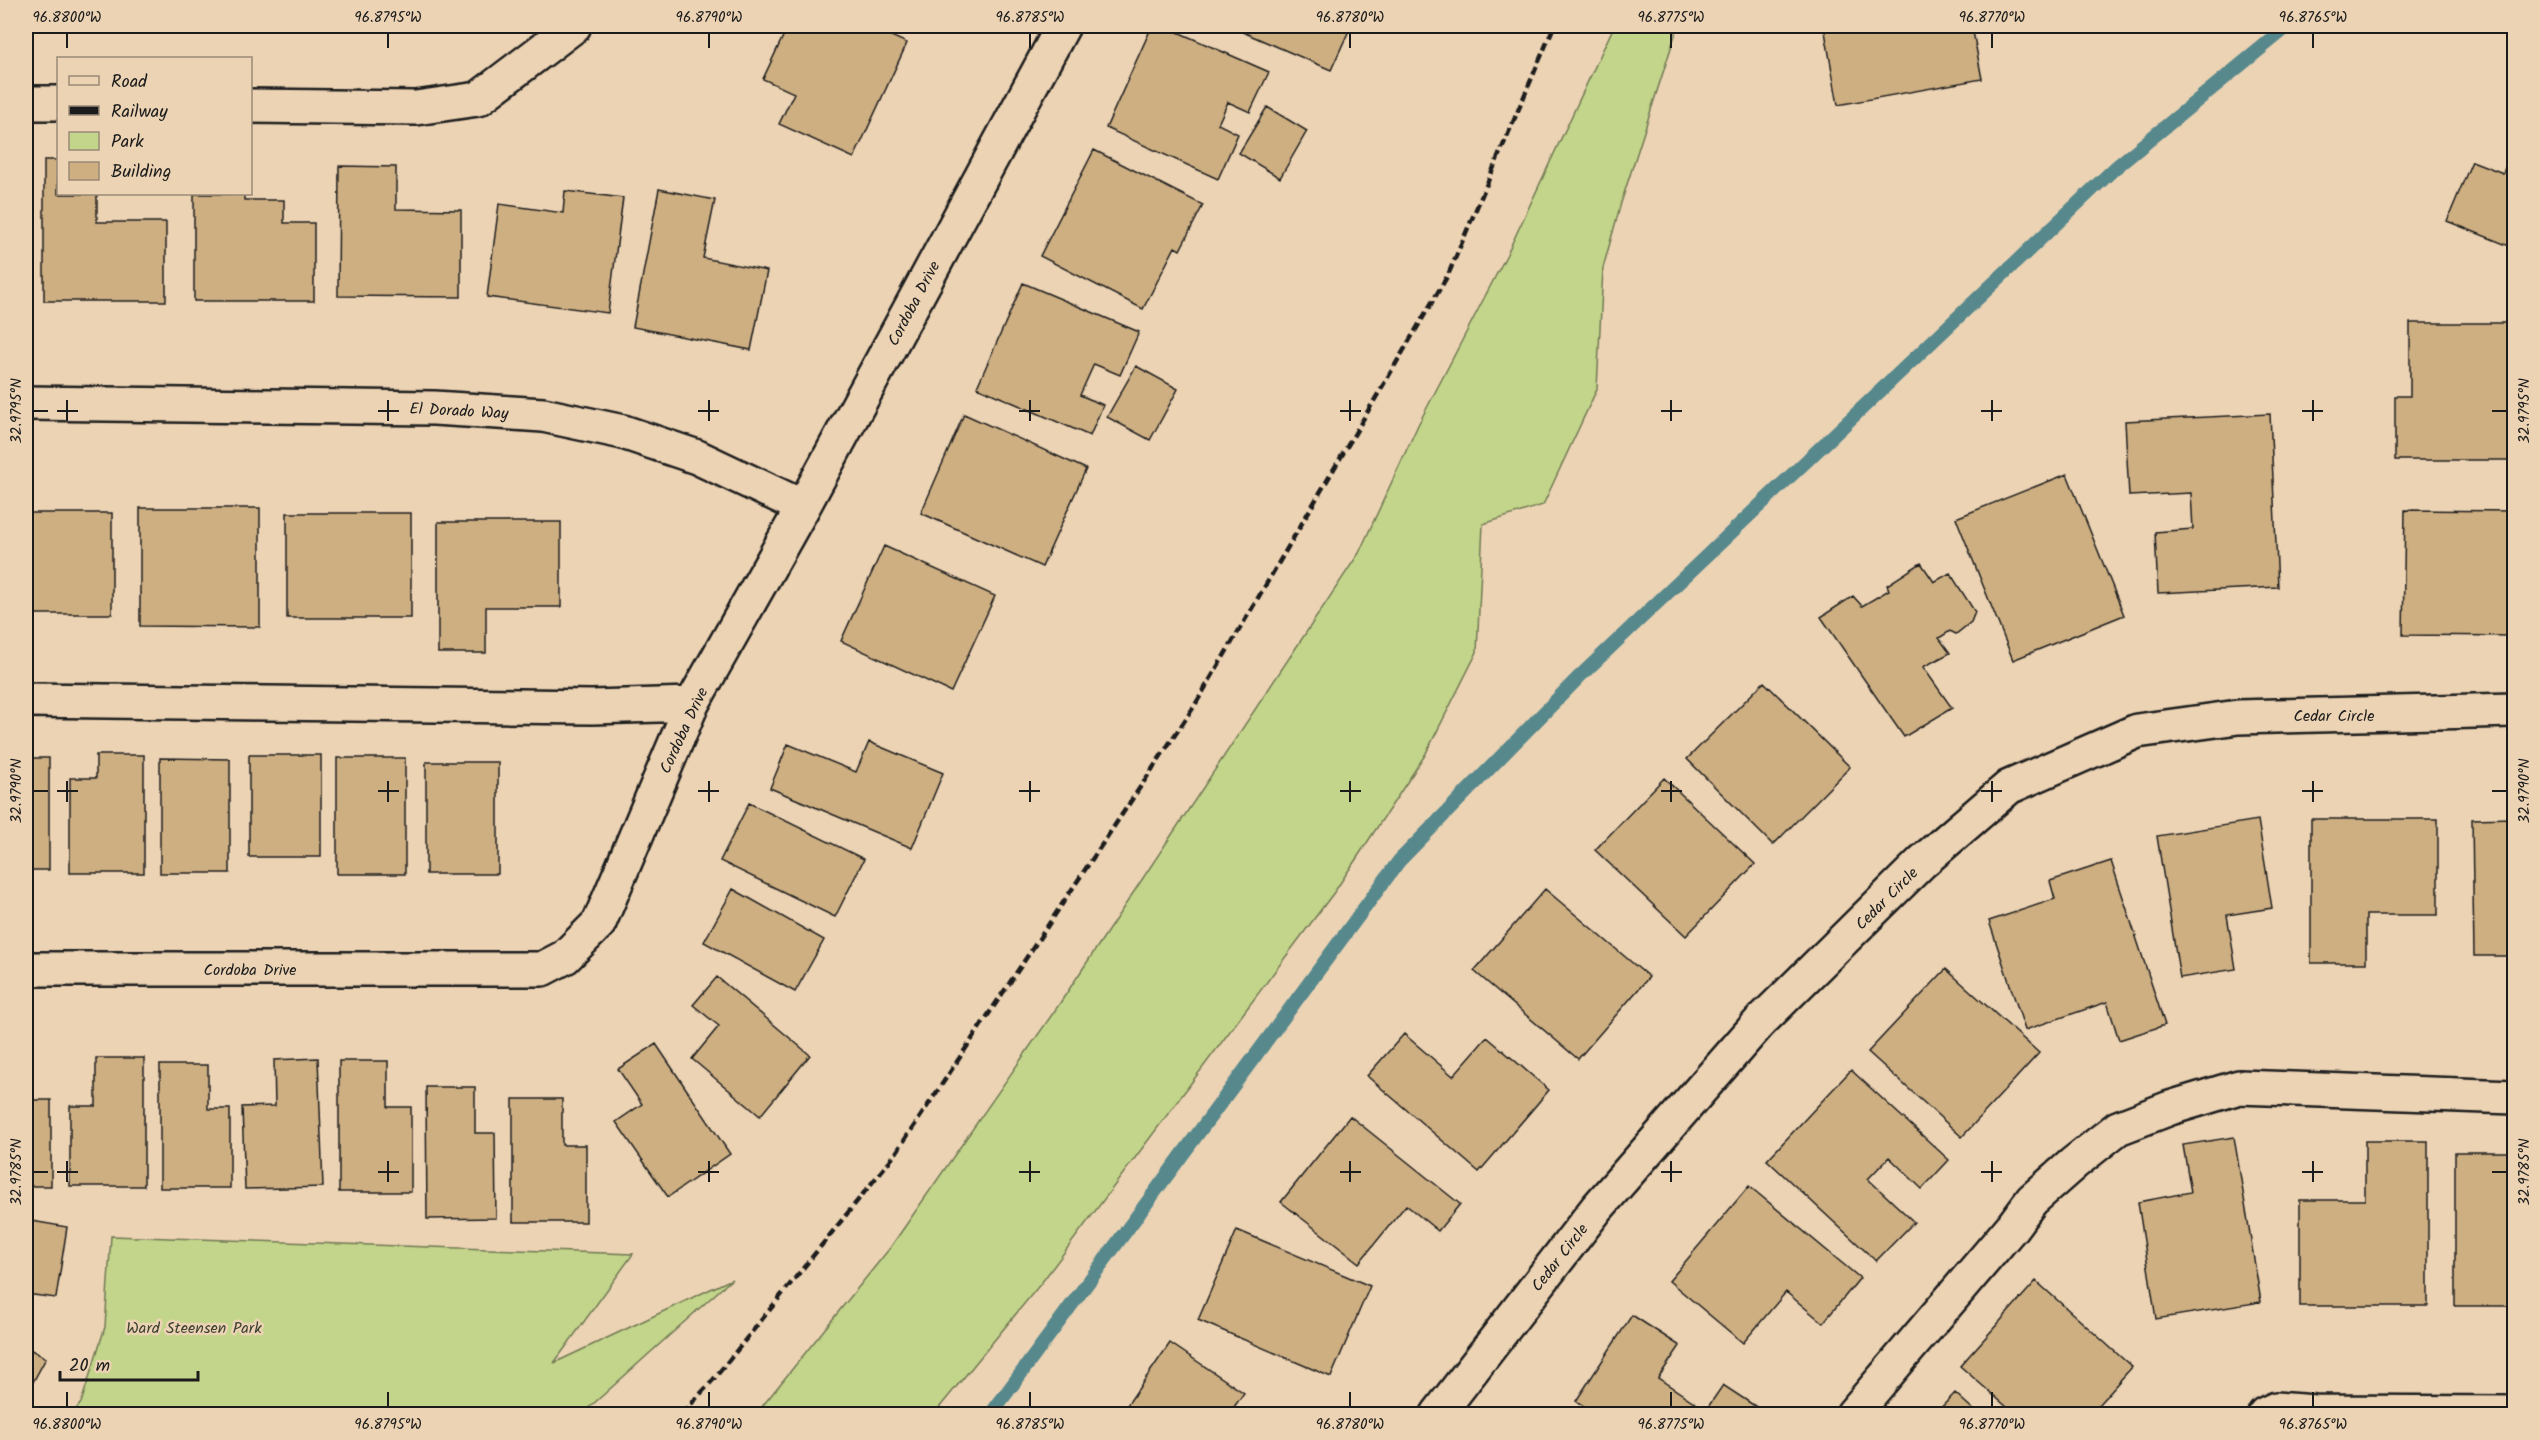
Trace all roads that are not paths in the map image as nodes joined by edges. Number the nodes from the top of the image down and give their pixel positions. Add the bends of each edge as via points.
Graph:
1 (574, 26) edge
2 (1063, 26) edge
3 (26, 103) edge
4 (57, 103) edge
5 (252, 106) edge
6 (26, 403) edge
7 (803, 507) junction
8 (26, 700) edge
9 (692, 704) junction
10 (2514, 710) edge
11 (26, 969) edge
12 (2514, 1097) edge
13 (2514, 1413) edge
14 (1438, 1414) edge
15 (1853, 1414) edge
16 (2265, 1414) edge

1 - 5 street via 478,99 416,108
2 - 7 street, Cordoba Drive
3 - 4 street
6 - 7 street, El Dorado Way via 434,408 543,415 623,432 697,457
7 - 9 street, Cordoba Drive
8 - 9 street via 592,707
9 - 11 street, Cordoba Drive via 598,923 565,957 542,969
10 - 14 street, Cedar Circle via 2238,717 2137,731 2009,788 1922,862 1759,1023 1597,1208
12 - 15 street via 2239,1087 2118,1128 2032,1200
13 - 16 street via 2315,1412 2276,1408

